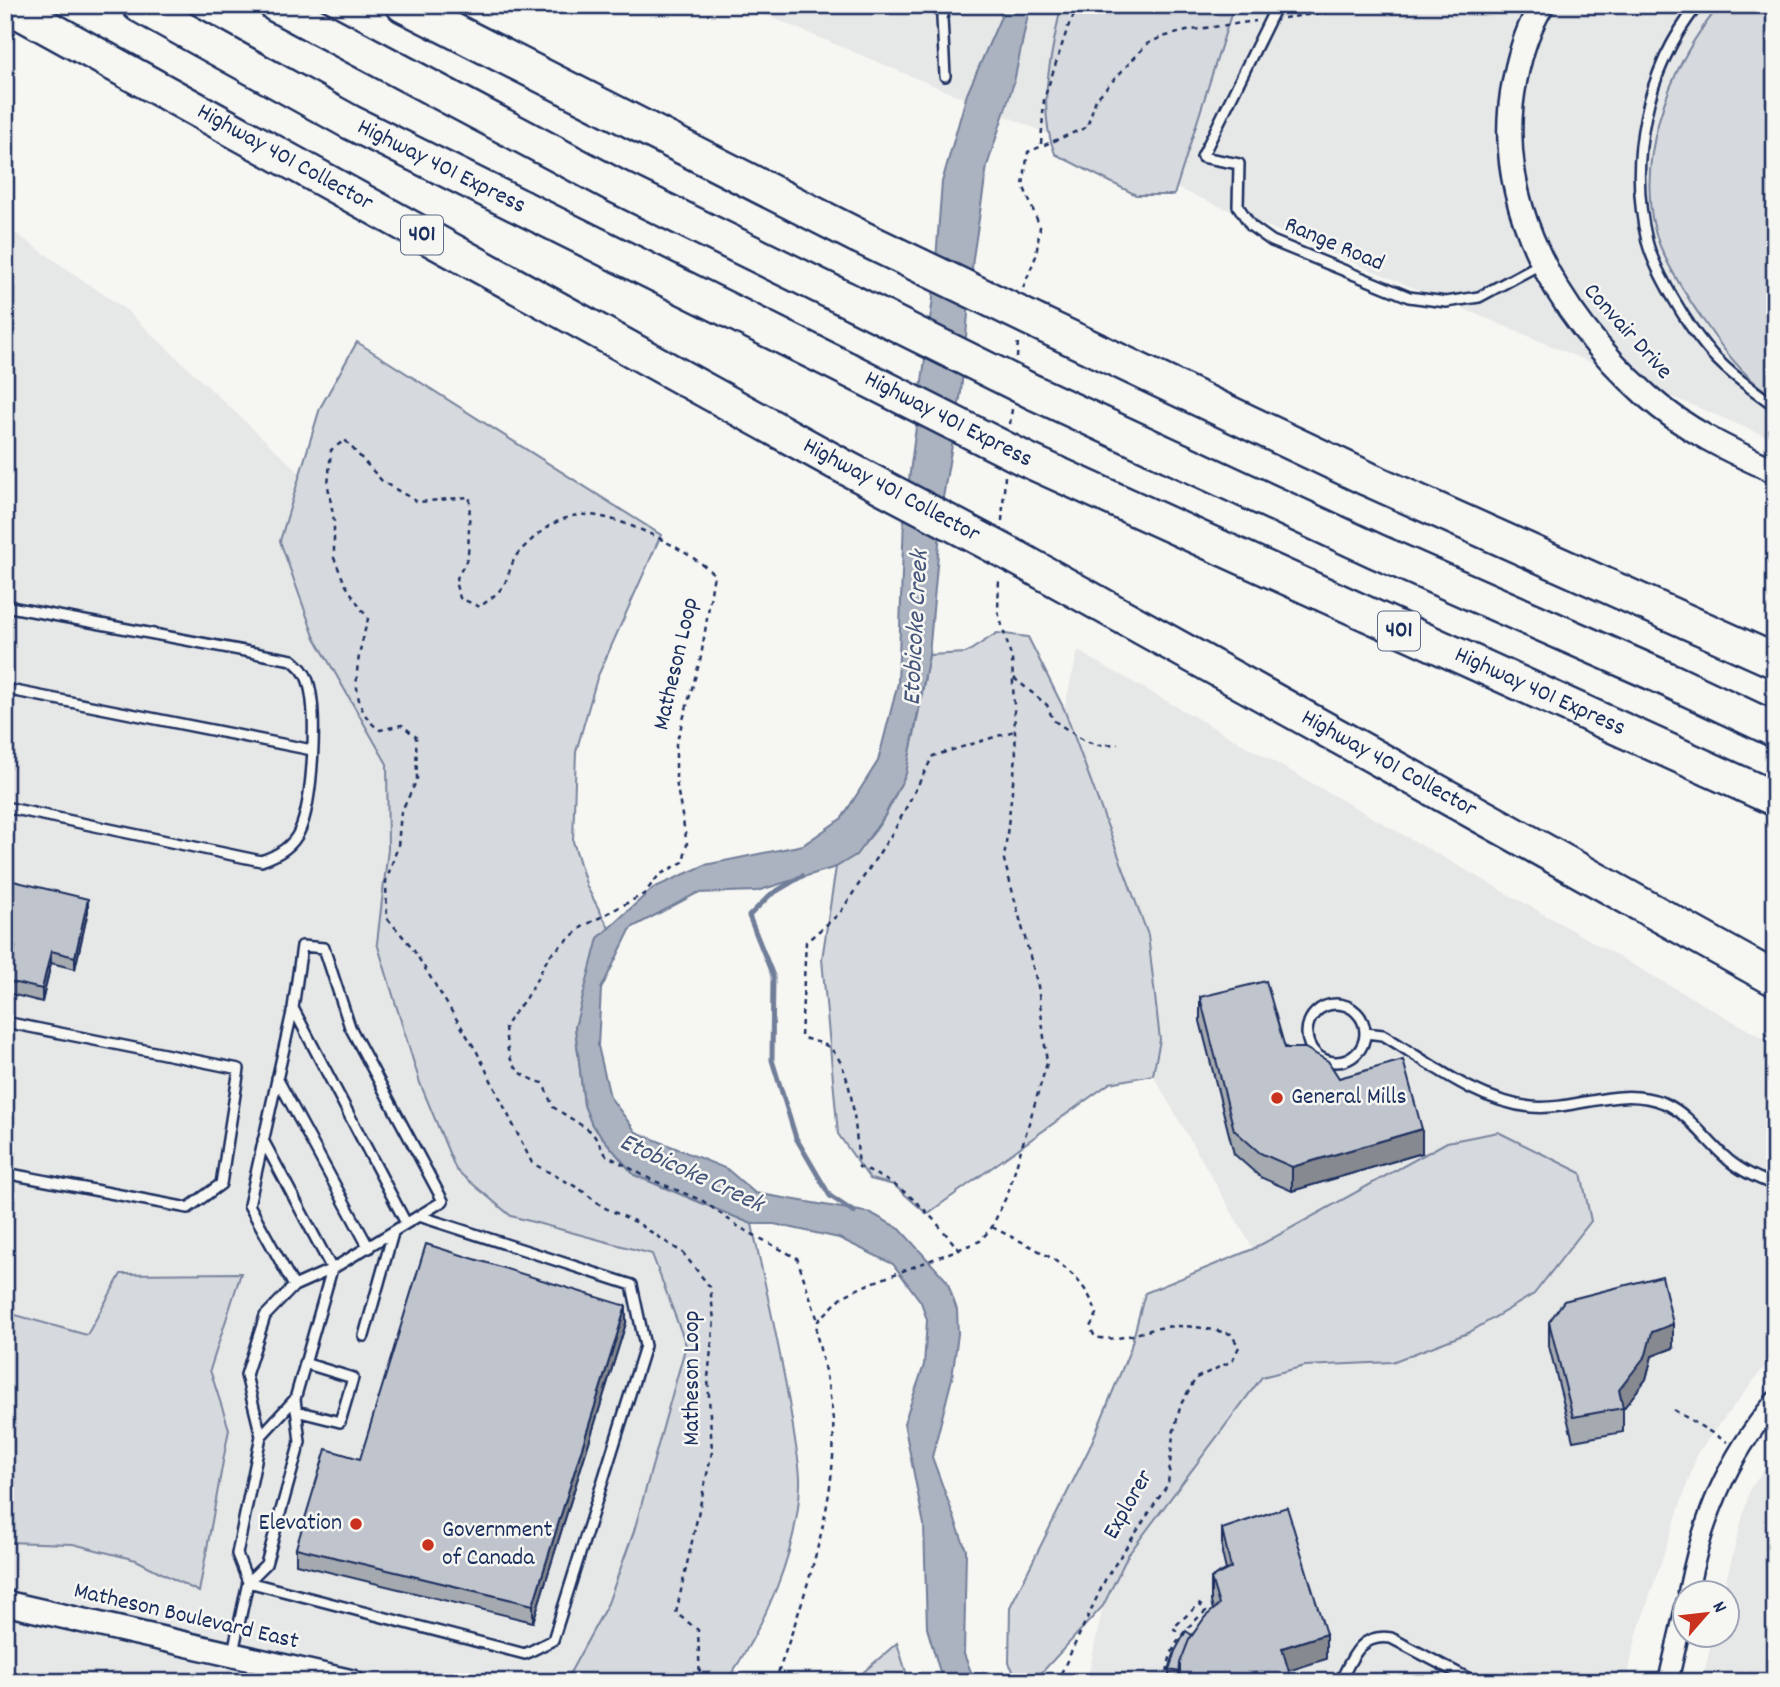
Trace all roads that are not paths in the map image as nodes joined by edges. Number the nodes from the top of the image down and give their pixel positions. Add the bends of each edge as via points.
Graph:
1 (7, 5) edge
2 (139, 5) edge
3 (276, 5) edge
4 (403, 5) edge
5 (946, 5) edge
6 (1278, 5) edge
7 (1542, 5) edge
8 (1698, 5) edge
9 (945, 76) dead end
10 (1542, 263) junction
11 (1775, 405) edge
12 (1775, 471) edge
13 (5, 606) edge
14 (1775, 661) edge
15 (5, 689) edge
16 (1775, 730) edge
17 (313, 750) junction
18 (1775, 799) edge
19 (5, 807) edge
20 (1644, 905) junction
21 (1775, 962) edge
22 (1775, 979) edge
23 (293, 1008) junction
24 (5, 1022) edge
25 (1365, 1033) junction
26 (277, 1078) junction
27 (263, 1140) junction
28 (5, 1173) edge
29 (1775, 1185) edge
30 (419, 1216) junction
31 (406, 1223) junction
32 (393, 1233) junction
33 (369, 1248) junction
34 (332, 1269) junction
35 (294, 1286) junction
36 (363, 1336) dead end
37 (304, 1363) junction
38 (295, 1399) junction
39 (1775, 1401) edge
40 (296, 1411) junction
41 (261, 1436) junction
42 (1692, 1578) edge
43 (248, 1582) junction
44 (6, 1602) edge
45 (1675, 1648) edge
46 (232, 1655) junction
47 (352, 1682) edge
48 (1340, 1682) edge
49 (1475, 1682) edge
50 (1668, 1682) edge

1 - 20 highway, Highway 401 Collector / 401, bridge
2 - 18 highway, Highway 401 Express / 401, bridge via 350,122 846,369 1016,462
3 - 16 highway, bridge via 616,186 1021,386
4 - 14 highway, bridge via 1027,317 1368,479
5 - 9 lane via 942,18
6 - 10 lane, Range Road via 1202,157 1239,164 1238,206 1251,226 1272,242 1409,297 1446,302 1479,297
7 - 10 street, Convair Drive via 1518,64 1508,125 1518,201
8 - 11 lane via 1673,42 1646,114 1640,197 1648,244 1684,317 1707,349 1737,379
10 - 12 street, Convair Drive via 1576,319 1648,397 1699,433
13 - 17 lane via 292,660 308,678
15 - 17 lane
17 - 19 lane via 299,833 278,853 261,861
20 - 21 highway
20 - 22 highway, Highway 401 Collector
23 - 26 lane
23 - 30 lane via 302,946 324,948 350,1027 443,1201
23 - 31 lane
24 - 28 lane via 239,1069 221,1184 188,1208
25 - 25 lane via 1352,1009 1334,1003 1316,1011 1307,1037 1315,1055 1343,1062 1359,1052
25 - 29 lane via 1383,1035 1476,1091 1503,1102 1566,1107 1631,1095 1664,1104 1693,1122 1725,1157 1753,1177
26 - 27 lane
26 - 33 lane
27 - 34 lane
27 - 35 lane via 249,1205
30 - 31 lane
30 - 43 lane via 632,1285 645,1346 553,1640 525,1654
31 - 32 lane
32 - 33 lane
32 - 36 lane
33 - 34 lane
34 - 35 lane
34 - 37 lane
35 - 41 lane via 265,1316 246,1375
37 - 38 lane
37 - 40 lane via 353,1378 340,1422
38 - 40 lane
38 - 41 lane
39 - 42 street via 1739,1449 1713,1499
40 - 43 lane via 300,1443 266,1564
41 - 43 lane via 237,1553
43 - 46 lane
44 - 46 street, Matheson Boulevard East
45 - 50 street
46 - 47 street, Matheson Boulevard East
48 - 49 lane via 1357,1649 1382,1637

